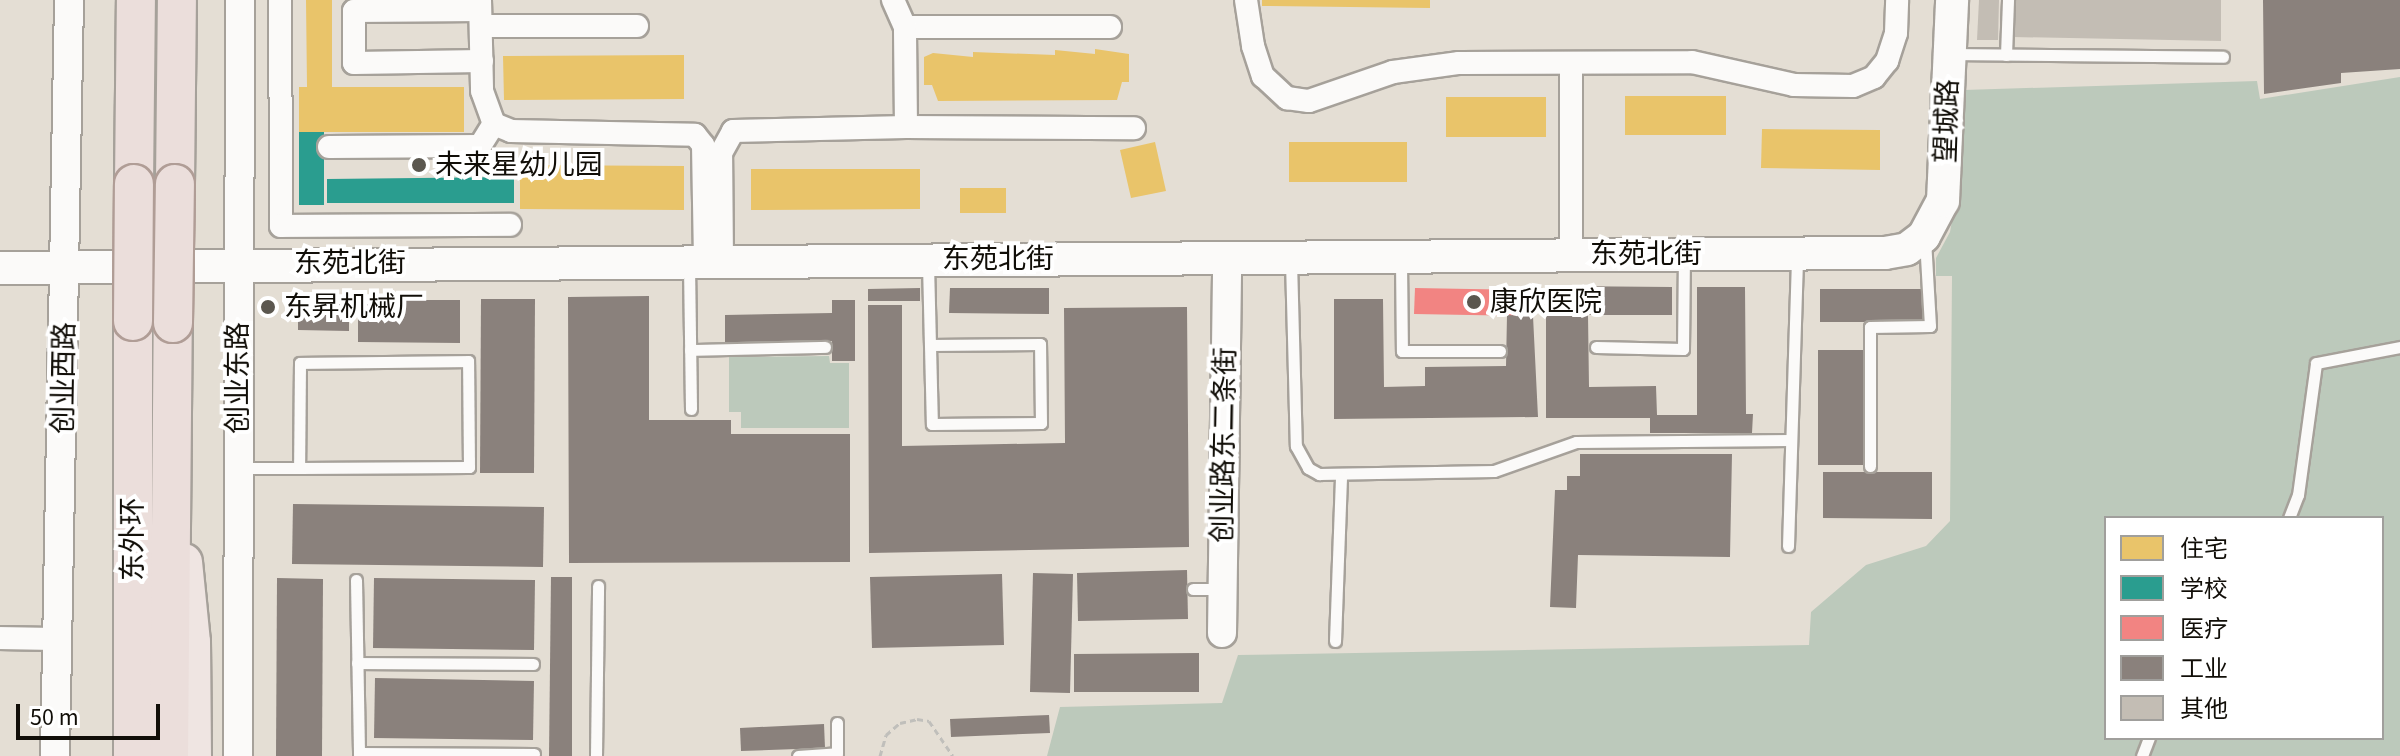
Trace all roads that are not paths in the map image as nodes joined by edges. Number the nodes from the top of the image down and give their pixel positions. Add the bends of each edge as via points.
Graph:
1 (69, 0) edge
2 (136, 0) edge
3 (177, 0) edge
4 (240, 0) edge
5 (280, 0) edge
6 (893, 0) edge
7 (1246, 0) edge
8 (1897, 0) edge
9 (1952, 0) edge
10 (2008, 0) edge
11 (480, 12) edge
12 (637, 26) dead end
13 (905, 27) junction
14 (1110, 27) dead end
15 (1949, 54) junction
16 (2006, 55) junction
17 (2223, 57) dead end
18 (482, 61) junction
19 (1571, 63) junction
20 (494, 124) junction
21 (906, 127) junction
22 (1134, 128) dead end
23 (684, 131) junction
24 (733, 131) junction
25 (329, 147) dead end
26 (510, 225) dead end
27 (281, 226) junction
28 (1924, 236) junction
29 (1797, 253) junction
30 (1684, 254) junction
31 (1571, 255) junction
32 (1401, 256) junction
33 (1227, 257) junction
34 (1291, 257) junction
35 (928, 259) junction
36 (705, 261) junction
37 (238, 264) junction
38 (281, 264) junction
39 (0, 268) edge
40 (66, 268) junction
41 (930, 345) junction
42 (825, 347) dead end
43 (1596, 347) dead end
44 (2400, 347) edge
45 (690, 350) junction
46 (1500, 351) dead end
47 (691, 409) dead end
48 (1791, 440) junction
49 (173, 449) junction
50 (133, 450) junction
51 (1870, 466) dead end
52 (238, 468) junction
53 (299, 468) junction
54 (1341, 476) junction
55 (2290, 516) edge
56 (1788, 546) dead end
57 (356, 580) dead end
58 (598, 586) dead end
59 (1193, 589) dead end
60 (1222, 589) junction
61 (1222, 633) dead end
62 (0, 638) edge
63 (58, 639) junction
64 (1335, 641) dead end
65 (357, 663) junction
66 (533, 664) dead end
67 (837, 723) dead end
68 (359, 754) edge
69 (534, 754) edge
70 (55, 756) edge
71 (114, 756) edge
72 (133, 756) edge
73 (169, 756) edge
74 (193, 756) edge
75 (238, 756) edge
76 (596, 756) edge
77 (798, 756) edge

1 - 40 street, 创业西路
2 - 50 highway, 东外环, bridge
3 - 49 highway, 东外环, bridge
4 - 37 street, 创业东路
5 - 27 street
6 - 13 street
7 - 19 street via 1256,60 1271,88 1287,98 1332,96 1393,72 1429,65
8 - 19 street via 1896,33 1887,61 1874,77 1853,86 1794,85 1728,66 1692,62
9 - 15 main road, 望城路
10 - 16 lane
11 - 12 street
11 - 18 street
11 - 18 street via 354,11 354,63
13 - 14 street
13 - 21 street
15 - 16 lane
15 - 28 main road, 望城路 via 1943,201 1937,221
16 - 17 lane
18 - 20 street via 482,91
19 - 31 street
20 - 23 street via 511,131
20 - 25 street via 480,146
21 - 22 street
21 - 24 street
23 - 24 street
23 - 36 street via 703,145
24 - 36 street via 721,153
26 - 27 street
27 - 38 street
28 - 29 main road, 东苑北街 via 1907,249 1885,253
28 - 51 lane via 1930,326 1870,327
29 - 30 main road, 东苑北街
29 - 48 lane
30 - 31 main road, 东苑北街
30 - 43 lane via 1683,349
31 - 32 main road, 东苑北街
32 - 34 main road, 东苑北街
32 - 46 lane via 1402,351
33 - 34 main road, 东苑北街
33 - 35 main road, 东苑北街
33 - 60 street, 创业路东二条街
34 - 54 lane via 1296,446 1308,468
35 - 36 main road, 东苑北街
35 - 41 lane
36 - 38 main road, 东苑北街
36 - 45 lane
37 - 38 main road, 东苑北街
37 - 40 main road, 东苑北街
37 - 52 street, 创业东路
39 - 40 main road, 东苑北街
40 - 63 street, 创业西路
41 - 41 lane via 932,424 1041,423 1040,344
42 - 45 lane
44 - 55 lane via 2316,363 2298,495
45 - 47 lane
48 - 54 lane via 1576,442 1494,471
48 - 56 lane
49 - 73 highway, 东外环
49 - 74 main road via 192,642
50 - 71 main road
50 - 72 highway, 东外环
52 - 53 lane
52 - 75 street, 创业东路
53 - 53 lane via 300,363 468,361 469,467
54 - 64 lane
57 - 65 lane
58 - 76 lane
59 - 60 lane
60 - 61 street, 创业路东二条街
62 - 63 street
63 - 70 street, 创业西路
65 - 66 lane
65 - 68 lane
67 - 77 lane via 837,753
68 - 69 lane

